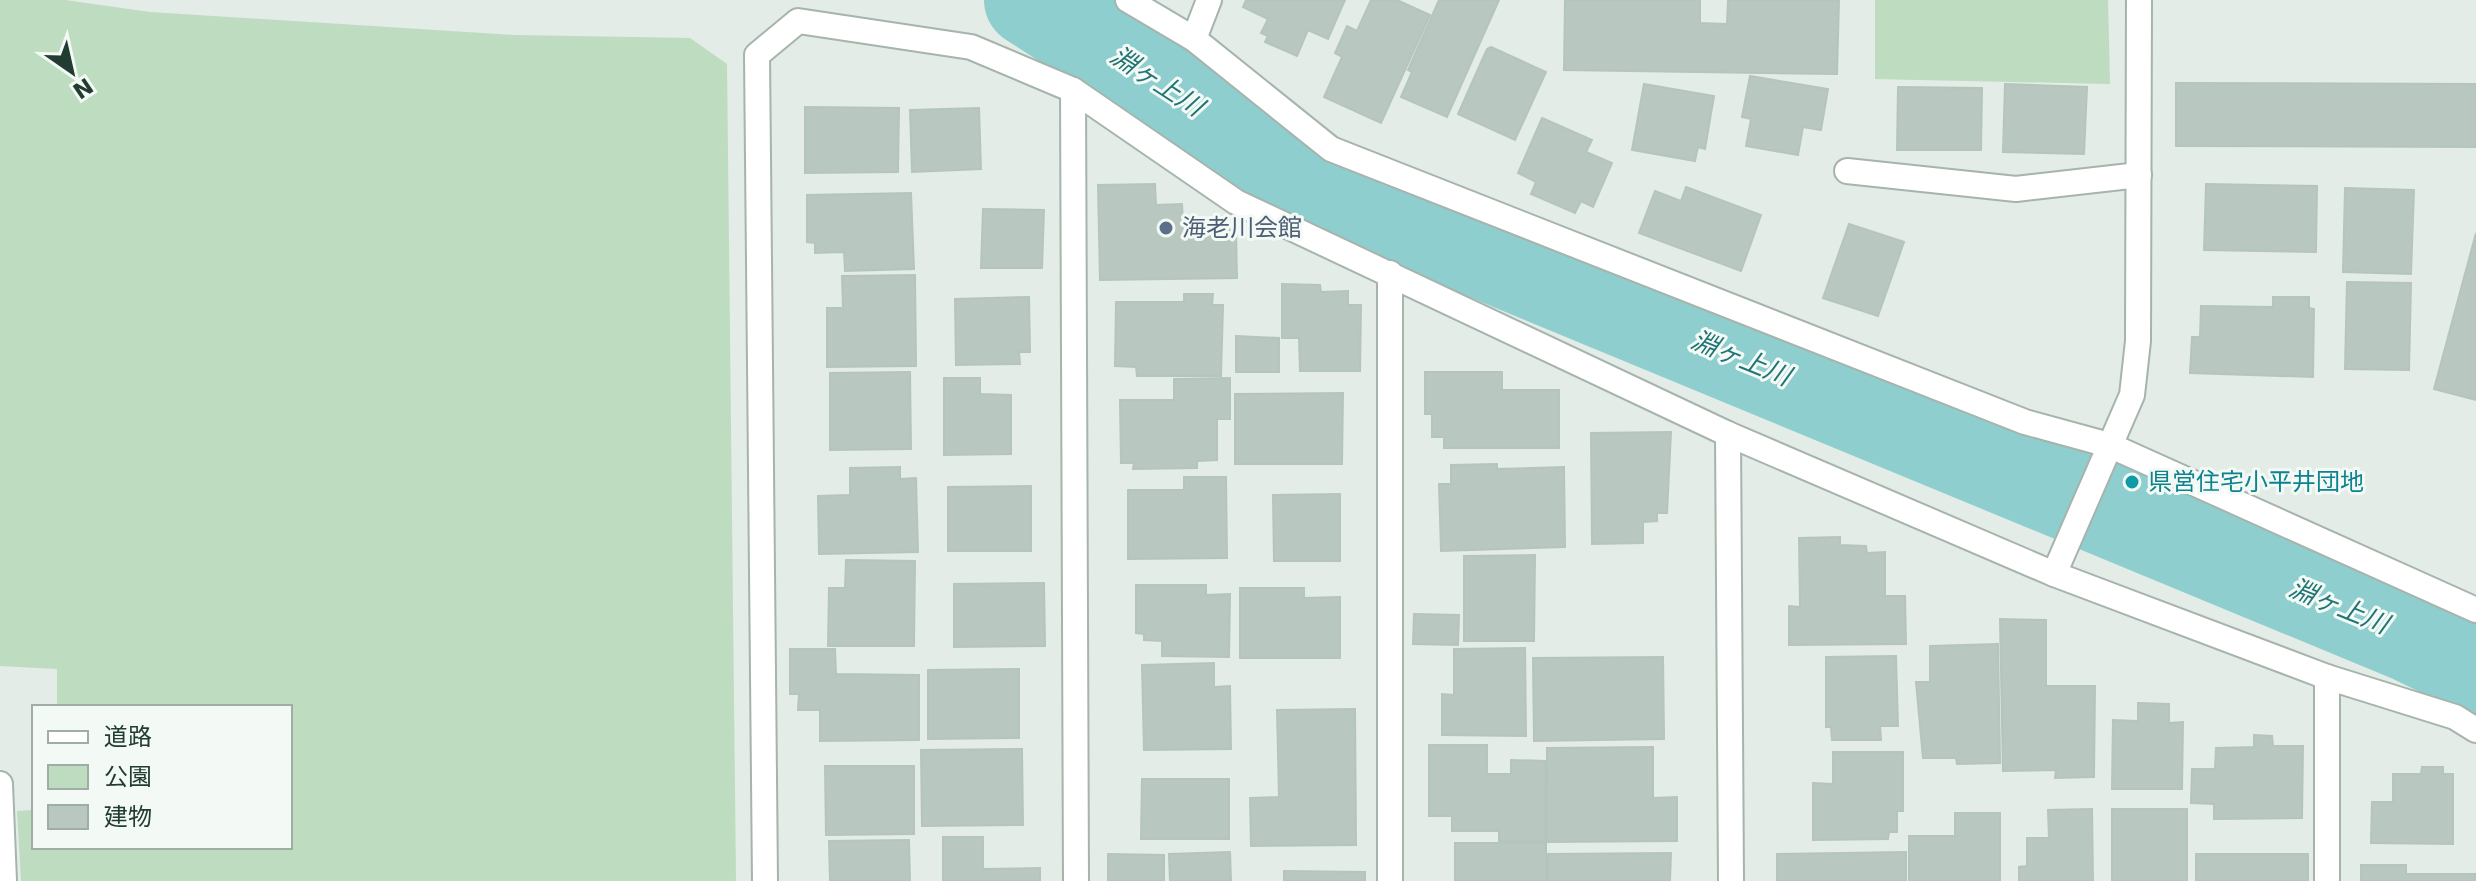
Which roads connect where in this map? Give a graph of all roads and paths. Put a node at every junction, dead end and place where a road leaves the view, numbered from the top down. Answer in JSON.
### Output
{"nodes":[{"id":1,"x":1128,"y":0,"type":"edge"},
{"id":2,"x":1209,"y":0,"type":"edge"},
{"id":3,"x":2139,"y":0,"type":"edge"},
{"id":4,"x":1194,"y":39,"type":"junction"},
{"id":5,"x":1073,"y":90,"type":"junction"},
{"id":6,"x":1847,"y":171,"type":"dead end"},
{"id":7,"x":2139,"y":175,"type":"junction"},
{"id":8,"x":1390,"y":273,"type":"junction"},
{"id":9,"x":1728,"y":434,"type":"junction"},
{"id":10,"x":2106,"y":452,"type":"junction"},
{"id":11,"x":2054,"y":574,"type":"junction"},
{"id":12,"x":2476,"y":610,"type":"edge"},
{"id":13,"x":2327,"y":677,"type":"junction"},
{"id":14,"x":2476,"y":730,"type":"edge"},
{"id":15,"x":0,"y":784,"type":"edge"},
{"id":16,"x":4,"y":881,"type":"edge"},
{"id":17,"x":765,"y":881,"type":"edge"},
{"id":18,"x":1076,"y":881,"type":"edge"},
{"id":19,"x":1390,"y":881,"type":"edge"},
{"id":20,"x":1731,"y":881,"type":"edge"},
{"id":21,"x":2327,"y":881,"type":"edge"}],
"edges":[{"from":1,"to":4,"type":"street"},
{"from":2,"to":4,"type":"street"},
{"from":3,"to":7,"type":"street"},
{"from":4,"to":10,"type":"street"},
{"from":5,"to":8,"type":"street"},
{"from":5,"to":17,"type":"street"},
{"from":5,"to":18,"type":"street"},
{"from":6,"to":7,"type":"street"},
{"from":7,"to":10,"type":"street"},
{"from":8,"to":9,"type":"street"},
{"from":8,"to":19,"type":"street"},
{"from":9,"to":11,"type":"street"},
{"from":9,"to":20,"type":"street"},
{"from":10,"to":11,"type":"street"},
{"from":10,"to":12,"type":"street"},
{"from":11,"to":13,"type":"street"},
{"from":13,"to":14,"type":"street"},
{"from":13,"to":21,"type":"street"},
{"from":15,"to":16,"type":"street"}]}
